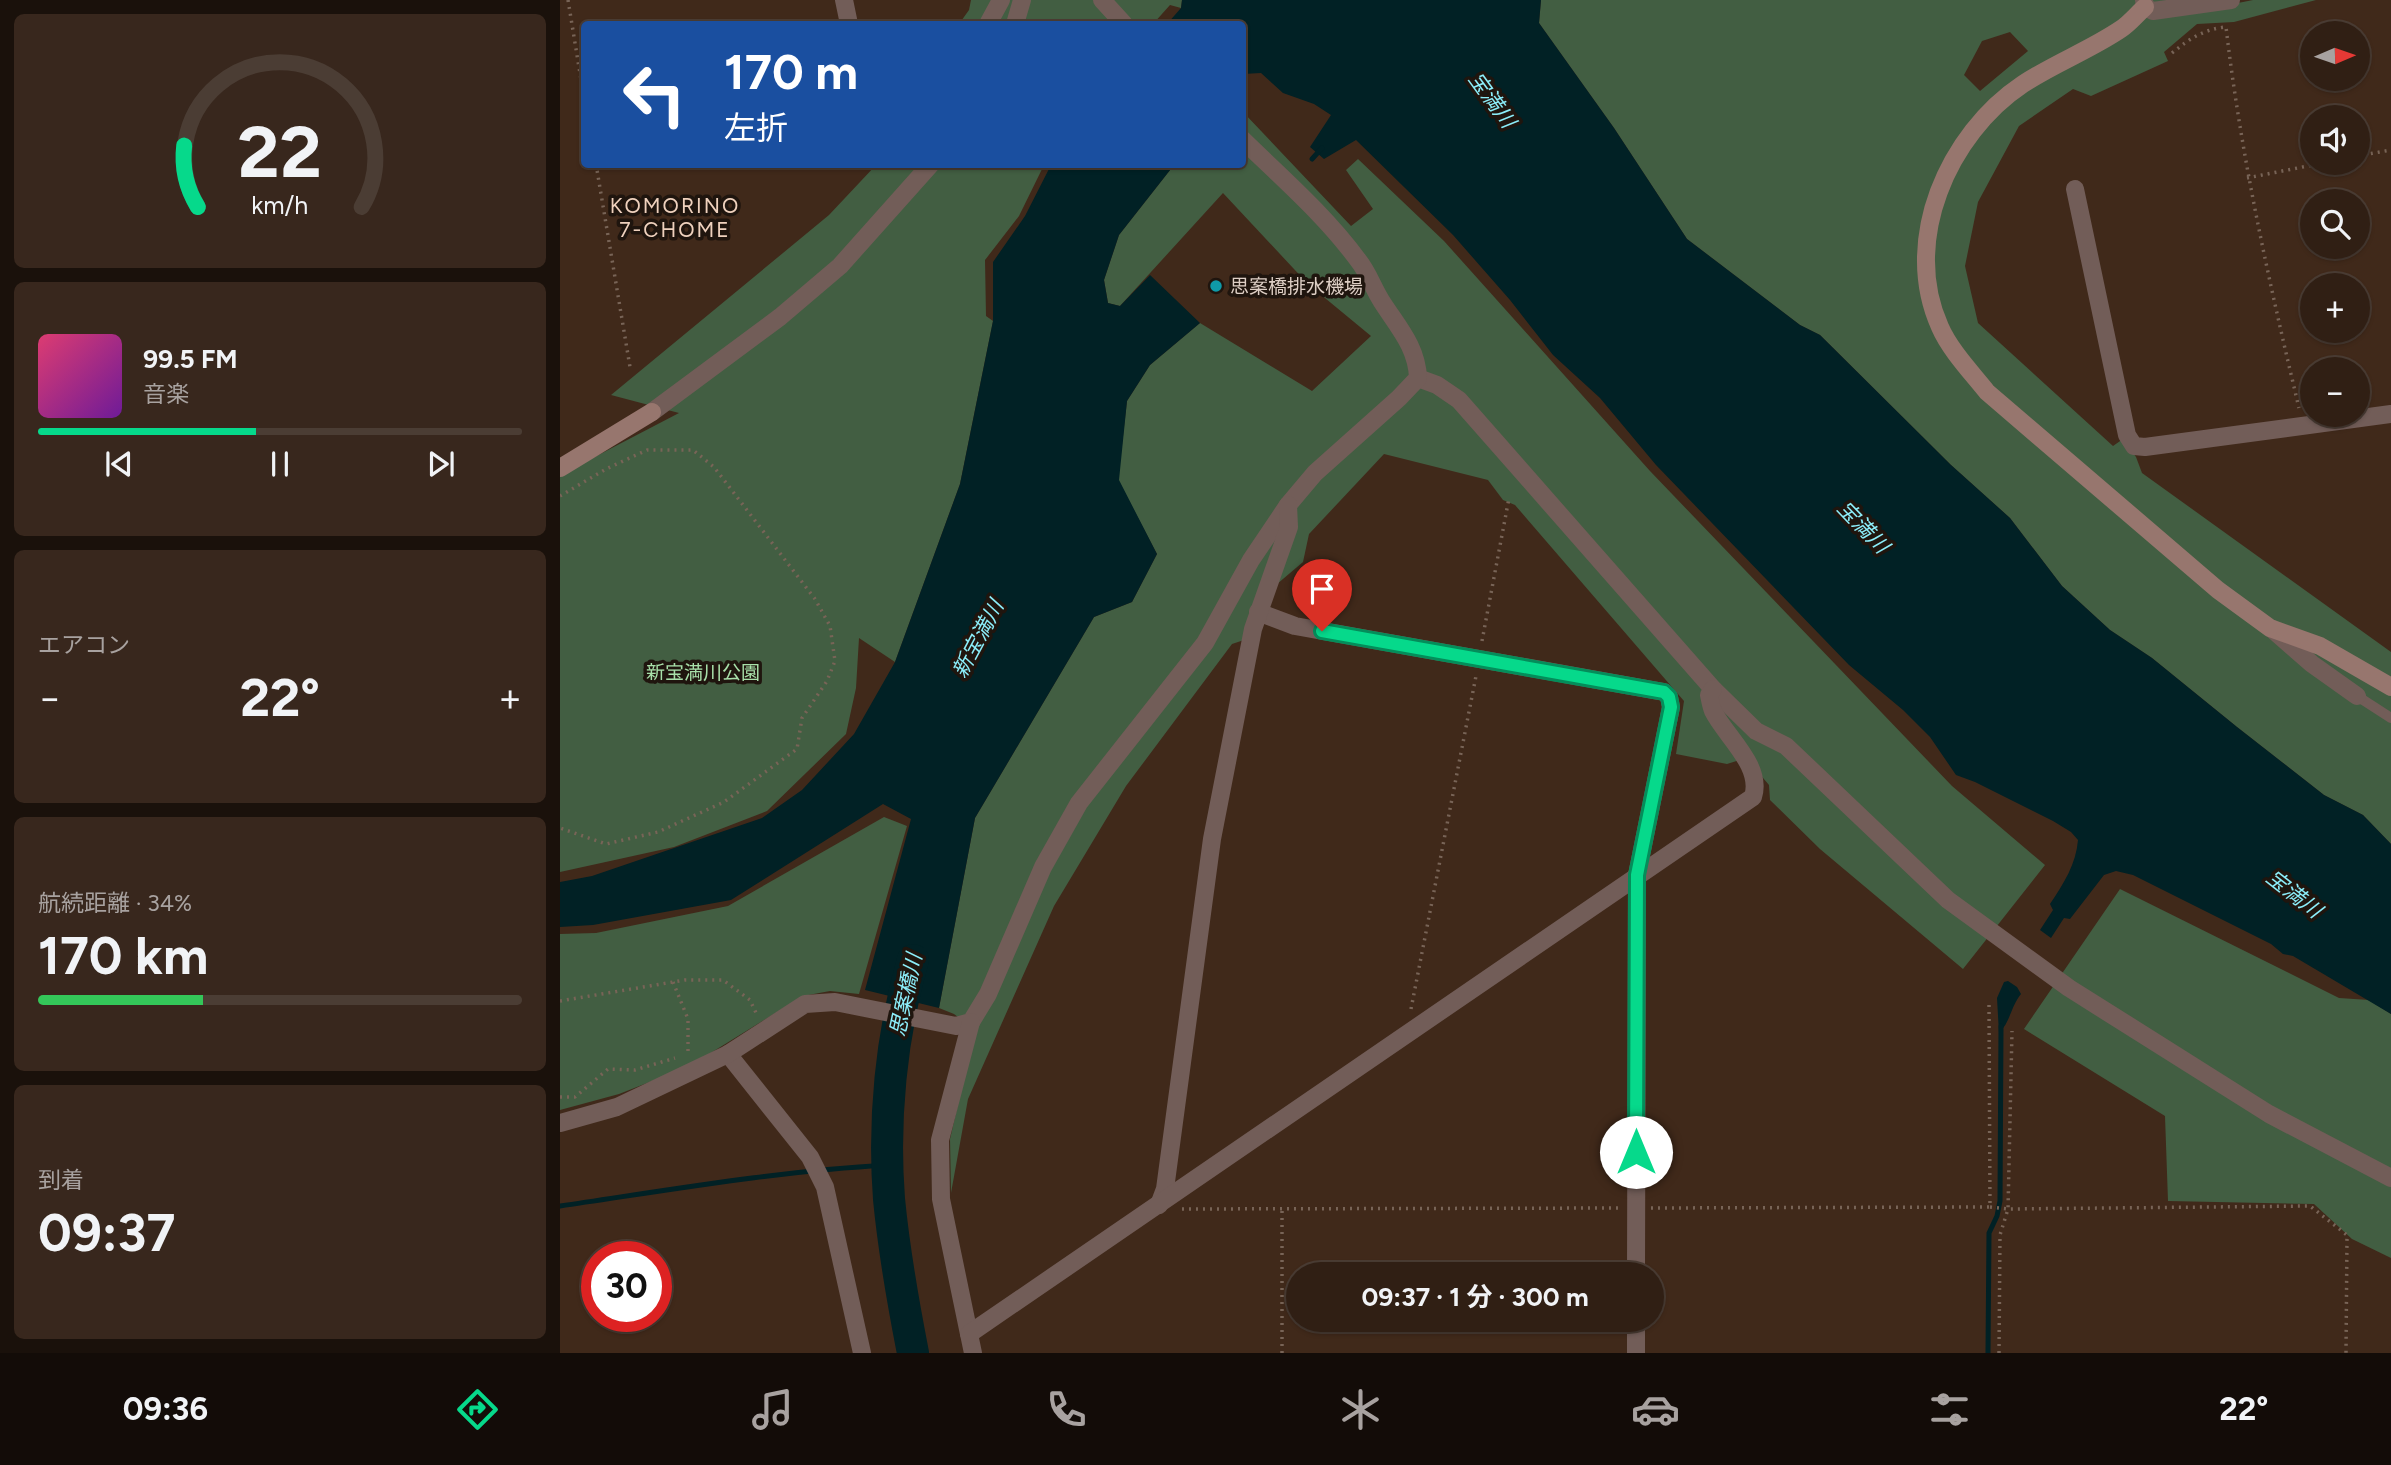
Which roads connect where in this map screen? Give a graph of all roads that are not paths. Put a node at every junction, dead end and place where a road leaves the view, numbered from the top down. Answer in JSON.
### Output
{"nodes":[{"id":1,"x":844,"y":0,"type":"edge"},
{"id":2,"x":1001,"y":0,"type":"edge"},
{"id":3,"x":1022,"y":0,"type":"edge"},
{"id":4,"x":1102,"y":0,"type":"edge"},
{"id":5,"x":2231,"y":0,"type":"edge"},
{"id":6,"x":2145,"y":4,"type":"edge"},
{"id":7,"x":848,"y":21,"type":"edge"},
{"id":8,"x":990,"y":21,"type":"edge"},
{"id":9,"x":1016,"y":21,"type":"edge"},
{"id":10,"x":1121,"y":21,"type":"edge"},
{"id":11,"x":1246,"y":143,"type":"edge"},
{"id":12,"x":927,"y":168,"type":"edge"},
{"id":13,"x":2075,"y":189,"type":"dead end"},
{"id":14,"x":1418,"y":378,"type":"junction"},
{"id":15,"x":2391,"y":414,"type":"edge"},
{"id":16,"x":560,"y":468,"type":"edge"},
{"id":17,"x":1288,"y":505,"type":"junction"},
{"id":18,"x":1258,"y":612,"type":"junction"},
{"id":19,"x":2270,"y":628,"type":"junction"},
{"id":20,"x":2391,"y":687,"type":"edge"},
{"id":21,"x":1713,"y":689,"type":"junction"},
{"id":22,"x":2357,"y":696,"type":"joint"},
{"id":23,"x":2391,"y":719,"type":"edge"},
{"id":24,"x":1637,"y":875,"type":"junction"},
{"id":25,"x":963,"y":1024,"type":"junction"},
{"id":26,"x":728,"y":1054,"type":"junction"},
{"id":27,"x":560,"y":1123,"type":"edge"},
{"id":28,"x":2391,"y":1178,"type":"edge"},
{"id":29,"x":1159,"y":1205,"type":"junction"},
{"id":30,"x":1636,"y":1262,"type":"edge"},
{"id":31,"x":1636,"y":1332,"type":"edge"},
{"id":32,"x":969,"y":1334,"type":"junction"},
{"id":33,"x":862,"y":1353,"type":"edge"},
{"id":34,"x":973,"y":1353,"type":"edge"},
{"id":35,"x":1636,"y":1353,"type":"edge"}],
"edges":[{"from":1,"to":7,"type":"street"},
{"from":2,"to":8,"type":"street"},
{"from":3,"to":9,"type":"street"},
{"from":4,"to":10,"type":"street"},
{"from":5,"to":6,"type":"street"},
{"from":6,"to":19,"type":"street"},
{"from":11,"to":14,"type":"street"},
{"from":12,"to":16,"type":"street"},
{"from":13,"to":15,"type":"street"},
{"from":14,"to":17,"type":"street"},
{"from":14,"to":21,"type":"street"},
{"from":17,"to":18,"type":"street"},
{"from":17,"to":25,"type":"street"},
{"from":18,"to":24,"type":"street"},
{"from":18,"to":29,"type":"street"},
{"from":19,"to":20,"type":"street"},
{"from":19,"to":22,"type":"street"},
{"from":21,"to":24,"type":"street"},
{"from":21,"to":28,"type":"street"},
{"from":22,"to":23,"type":"lane"},
{"from":24,"to":29,"type":"street"},
{"from":24,"to":30,"type":"street"},
{"from":25,"to":26,"type":"street"},
{"from":25,"to":32,"type":"street"},
{"from":26,"to":27,"type":"street"},
{"from":26,"to":33,"type":"street"},
{"from":29,"to":32,"type":"street"},
{"from":31,"to":35,"type":"street"},
{"from":32,"to":34,"type":"street"}]}
